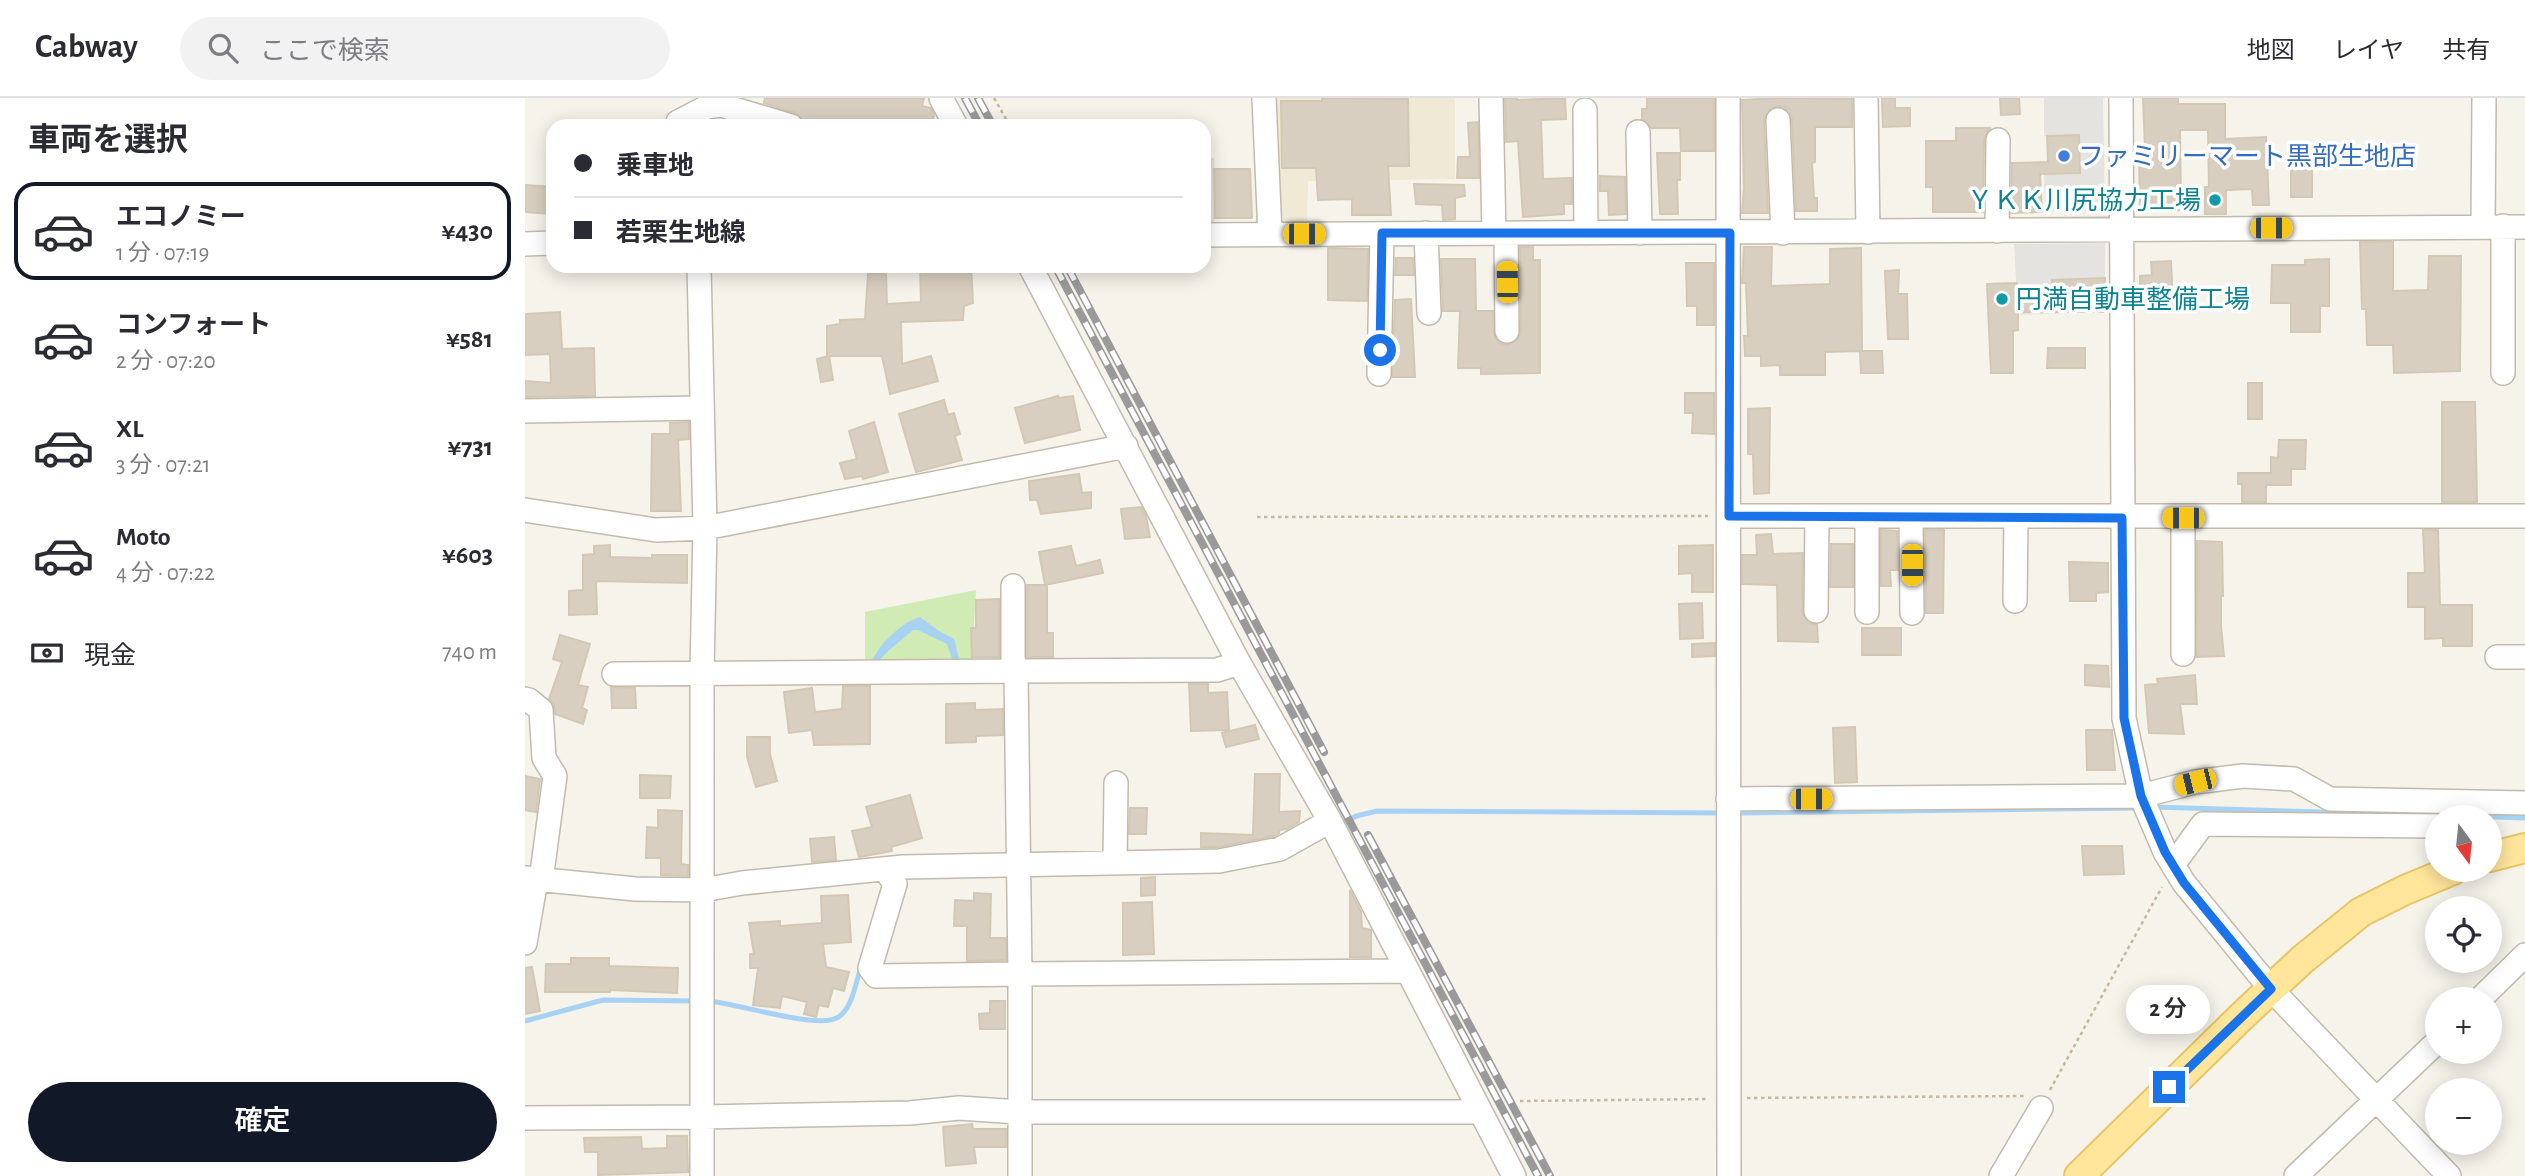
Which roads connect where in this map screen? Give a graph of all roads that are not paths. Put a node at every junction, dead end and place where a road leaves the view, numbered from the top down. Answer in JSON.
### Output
{"nodes":[{"id":1,"x":941,"y":98,"type":"edge"},
{"id":2,"x":1264,"y":98,"type":"edge"},
{"id":3,"x":1491,"y":98,"type":"edge"},
{"id":4,"x":1728,"y":98,"type":"edge"},
{"id":5,"x":1866,"y":98,"type":"edge"},
{"id":6,"x":2121,"y":98,"type":"edge"},
{"id":7,"x":2484,"y":98,"type":"edge"},
{"id":8,"x":722,"y":101,"type":"edge"},
{"id":9,"x":1585,"y":110,"type":"dead end"},
{"id":10,"x":684,"y":119,"type":"edge"},
{"id":11,"x":772,"y":119,"type":"edge"},
{"id":12,"x":952,"y":119,"type":"edge"},
{"id":13,"x":1778,"y":120,"type":"dead end"},
{"id":14,"x":1638,"y":132,"type":"dead end"},
{"id":15,"x":1999,"y":140,"type":"dead end"},
{"id":16,"x":2504,"y":226,"type":"edge"},
{"id":17,"x":2121,"y":230,"type":"junction"},
{"id":18,"x":1997,"y":231,"type":"junction"},
{"id":19,"x":1868,"y":232,"type":"junction"},
{"id":20,"x":1382,"y":233,"type":"junction"},
{"id":21,"x":1426,"y":233,"type":"junction"},
{"id":22,"x":1500,"y":233,"type":"junction"},
{"id":23,"x":1586,"y":233,"type":"junction"},
{"id":24,"x":1640,"y":233,"type":"junction"},
{"id":25,"x":1730,"y":233,"type":"junction"},
{"id":26,"x":1783,"y":233,"type":"junction"},
{"id":27,"x":1270,"y":234,"type":"junction"},
{"id":28,"x":1211,"y":235,"type":"edge"},
{"id":29,"x":546,"y":243,"type":"edge"},
{"id":30,"x":525,"y":244,"type":"edge"},
{"id":31,"x":699,"y":273,"type":"edge"},
{"id":32,"x":1034,"y":273,"type":"edge"},
{"id":33,"x":1429,"y":313,"type":"dead end"},
{"id":34,"x":1507,"y":331,"type":"dead end"},
{"id":35,"x":2503,"y":373,"type":"dead end"},
{"id":36,"x":1379,"y":374,"type":"dead end"},
{"id":37,"x":702,"y":408,"type":"junction"},
{"id":38,"x":525,"y":411,"type":"edge"},
{"id":39,"x":1126,"y":446,"type":"junction"},
{"id":40,"x":525,"y":510,"type":"edge"},
{"id":41,"x":1729,"y":516,"type":"junction"},
{"id":42,"x":2525,"y":516,"type":"edge"},
{"id":43,"x":1817,"y":517,"type":"junction"},
{"id":44,"x":1867,"y":517,"type":"junction"},
{"id":45,"x":1911,"y":517,"type":"junction"},
{"id":46,"x":2016,"y":517,"type":"junction"},
{"id":47,"x":2122,"y":518,"type":"junction"},
{"id":48,"x":2183,"y":518,"type":"junction"},
{"id":49,"x":705,"y":528,"type":"junction"},
{"id":50,"x":1013,"y":586,"type":"dead end"},
{"id":51,"x":2015,"y":601,"type":"dead end"},
{"id":52,"x":1817,"y":611,"type":"dead end"},
{"id":53,"x":1867,"y":612,"type":"dead end"},
{"id":54,"x":1912,"y":613,"type":"dead end"},
{"id":55,"x":2183,"y":654,"type":"dead end"},
{"id":56,"x":2497,"y":657,"type":"dead end"},
{"id":57,"x":2525,"y":657,"type":"edge"},
{"id":58,"x":1239,"y":663,"type":"junction"},
{"id":59,"x":1016,"y":671,"type":"junction"},
{"id":60,"x":702,"y":672,"type":"junction"},
{"id":61,"x":614,"y":674,"type":"dead end"},
{"id":62,"x":525,"y":699,"type":"edge"},
{"id":63,"x":1116,"y":783,"type":"dead end"},
{"id":64,"x":2141,"y":796,"type":"junction"},
{"id":65,"x":1728,"y":799,"type":"junction"},
{"id":66,"x":2525,"y":803,"type":"edge"},
{"id":67,"x":2503,"y":805,"type":"edge"},
{"id":68,"x":2425,"y":807,"type":"edge"},
{"id":69,"x":1330,"y":821,"type":"junction"},
{"id":70,"x":2425,"y":826,"type":"edge"},
{"id":71,"x":2525,"y":848,"type":"edge"},
{"id":72,"x":2503,"y":854,"type":"edge"},
{"id":73,"x":1115,"y":863,"type":"junction"},
{"id":74,"x":1017,"y":864,"type":"junction"},
{"id":75,"x":885,"y":869,"type":"junction"},
{"id":76,"x":2176,"y":869,"type":"junction"},
{"id":77,"x":534,"y":879,"type":"edge"},
{"id":78,"x":2425,"y":882,"type":"edge"},
{"id":79,"x":703,"y":890,"type":"junction"},
{"id":80,"x":525,"y":943,"type":"edge"},
{"id":81,"x":2525,"y":955,"type":"edge"},
{"id":82,"x":1407,"y":971,"type":"junction"},
{"id":83,"x":1020,"y":974,"type":"junction"},
{"id":84,"x":2492,"y":987,"type":"edge"},
{"id":85,"x":2271,"y":989,"type":"junction"},
{"id":86,"x":2425,"y":1054,"type":"edge"},
{"id":87,"x":2378,"y":1100,"type":"junction"},
{"id":88,"x":2041,"y":1108,"type":"road end"},
{"id":89,"x":1020,"y":1112,"type":"junction"},
{"id":90,"x":1479,"y":1112,"type":"junction"},
{"id":91,"x":703,"y":1117,"type":"junction"},
{"id":92,"x":525,"y":1118,"type":"edge"},
{"id":93,"x":702,"y":1176,"type":"edge"},
{"id":94,"x":1020,"y":1176,"type":"edge"},
{"id":95,"x":1514,"y":1176,"type":"edge"},
{"id":96,"x":1729,"y":1176,"type":"edge"},
{"id":97,"x":2001,"y":1176,"type":"edge"},
{"id":98,"x":2079,"y":1176,"type":"edge"},
{"id":99,"x":2296,"y":1176,"type":"edge"},
{"id":100,"x":2449,"y":1176,"type":"edge"}],
"edges":[{"from":1,"to":12,"type":"street"},
{"from":2,"to":27,"type":"street"},
{"from":3,"to":22,"type":"street"},
{"from":4,"to":25,"type":"street"},
{"from":5,"to":19,"type":"street"},
{"from":6,"to":17,"type":"street"},
{"from":7,"to":16,"type":"street"},
{"from":8,"to":10,"type":"street"},
{"from":8,"to":11,"type":"street"},
{"from":9,"to":23,"type":"street"},
{"from":13,"to":26,"type":"street"},
{"from":14,"to":24,"type":"street"},
{"from":15,"to":18,"type":"street"},
{"from":16,"to":17,"type":"street"},
{"from":16,"to":35,"type":"street"},
{"from":17,"to":18,"type":"street"},
{"from":17,"to":47,"type":"street"},
{"from":18,"to":19,"type":"street"},
{"from":19,"to":26,"type":"street"},
{"from":20,"to":21,"type":"street"},
{"from":20,"to":27,"type":"street"},
{"from":20,"to":36,"type":"street"},
{"from":21,"to":22,"type":"street"},
{"from":21,"to":33,"type":"street"},
{"from":22,"to":23,"type":"street"},
{"from":22,"to":34,"type":"street"},
{"from":23,"to":24,"type":"street"},
{"from":24,"to":25,"type":"street"},
{"from":25,"to":26,"type":"street"},
{"from":25,"to":41,"type":"street"},
{"from":27,"to":28,"type":"street"},
{"from":29,"to":30,"type":"street"},
{"from":31,"to":37,"type":"street"},
{"from":32,"to":39,"type":"street"},
{"from":37,"to":38,"type":"street"},
{"from":37,"to":49,"type":"street"},
{"from":39,"to":49,"type":"street"},
{"from":39,"to":58,"type":"street"},
{"from":40,"to":49,"type":"street"},
{"from":41,"to":43,"type":"street"},
{"from":41,"to":65,"type":"street"},
{"from":42,"to":48,"type":"street"},
{"from":43,"to":44,"type":"street"},
{"from":43,"to":52,"type":"street"},
{"from":44,"to":45,"type":"street"},
{"from":44,"to":53,"type":"street"},
{"from":45,"to":46,"type":"street"},
{"from":45,"to":54,"type":"street"},
{"from":46,"to":47,"type":"street"},
{"from":46,"to":51,"type":"street"},
{"from":47,"to":48,"type":"street"},
{"from":47,"to":64,"type":"street"},
{"from":48,"to":55,"type":"street"},
{"from":49,"to":60,"type":"street"},
{"from":50,"to":59,"type":"street"},
{"from":56,"to":57,"type":"street"},
{"from":58,"to":59,"type":"street"},
{"from":58,"to":69,"type":"street"},
{"from":59,"to":60,"type":"street"},
{"from":59,"to":74,"type":"street"},
{"from":60,"to":61,"type":"street"},
{"from":60,"to":79,"type":"street"},
{"from":62,"to":77,"type":"street"},
{"from":63,"to":73,"type":"street"},
{"from":64,"to":65,"type":"street"},
{"from":64,"to":68,"type":"street"},
{"from":64,"to":76,"type":"street"},
{"from":65,"to":96,"type":"street"},
{"from":66,"to":67,"type":"street"},
{"from":69,"to":73,"type":"street"},
{"from":69,"to":82,"type":"street"},
{"from":70,"to":76,"type":"street"},
{"from":71,"to":72,"type":"main road"},
{"from":73,"to":74,"type":"street"},
{"from":74,"to":75,"type":"street"},
{"from":74,"to":83,"type":"street"},
{"from":75,"to":79,"type":"street"},
{"from":75,"to":83,"type":"street"},
{"from":76,"to":85,"type":"street"},
{"from":77,"to":79,"type":"street"},
{"from":77,"to":80,"type":"street"},
{"from":78,"to":85,"type":"main road"},
{"from":79,"to":91,"type":"street"},
{"from":81,"to":84,"type":"street"},
{"from":82,"to":83,"type":"street"},
{"from":82,"to":90,"type":"street"},
{"from":83,"to":89,"type":"street"},
{"from":85,"to":87,"type":"street"},
{"from":85,"to":98,"type":"main road"},
{"from":86,"to":87,"type":"street"},
{"from":87,"to":99,"type":"street"},
{"from":87,"to":100,"type":"street"},
{"from":88,"to":97,"type":"street"},
{"from":89,"to":90,"type":"street"},
{"from":89,"to":91,"type":"street"},
{"from":89,"to":94,"type":"street"},
{"from":90,"to":95,"type":"street"},
{"from":91,"to":92,"type":"street"},
{"from":91,"to":93,"type":"street"}]}
